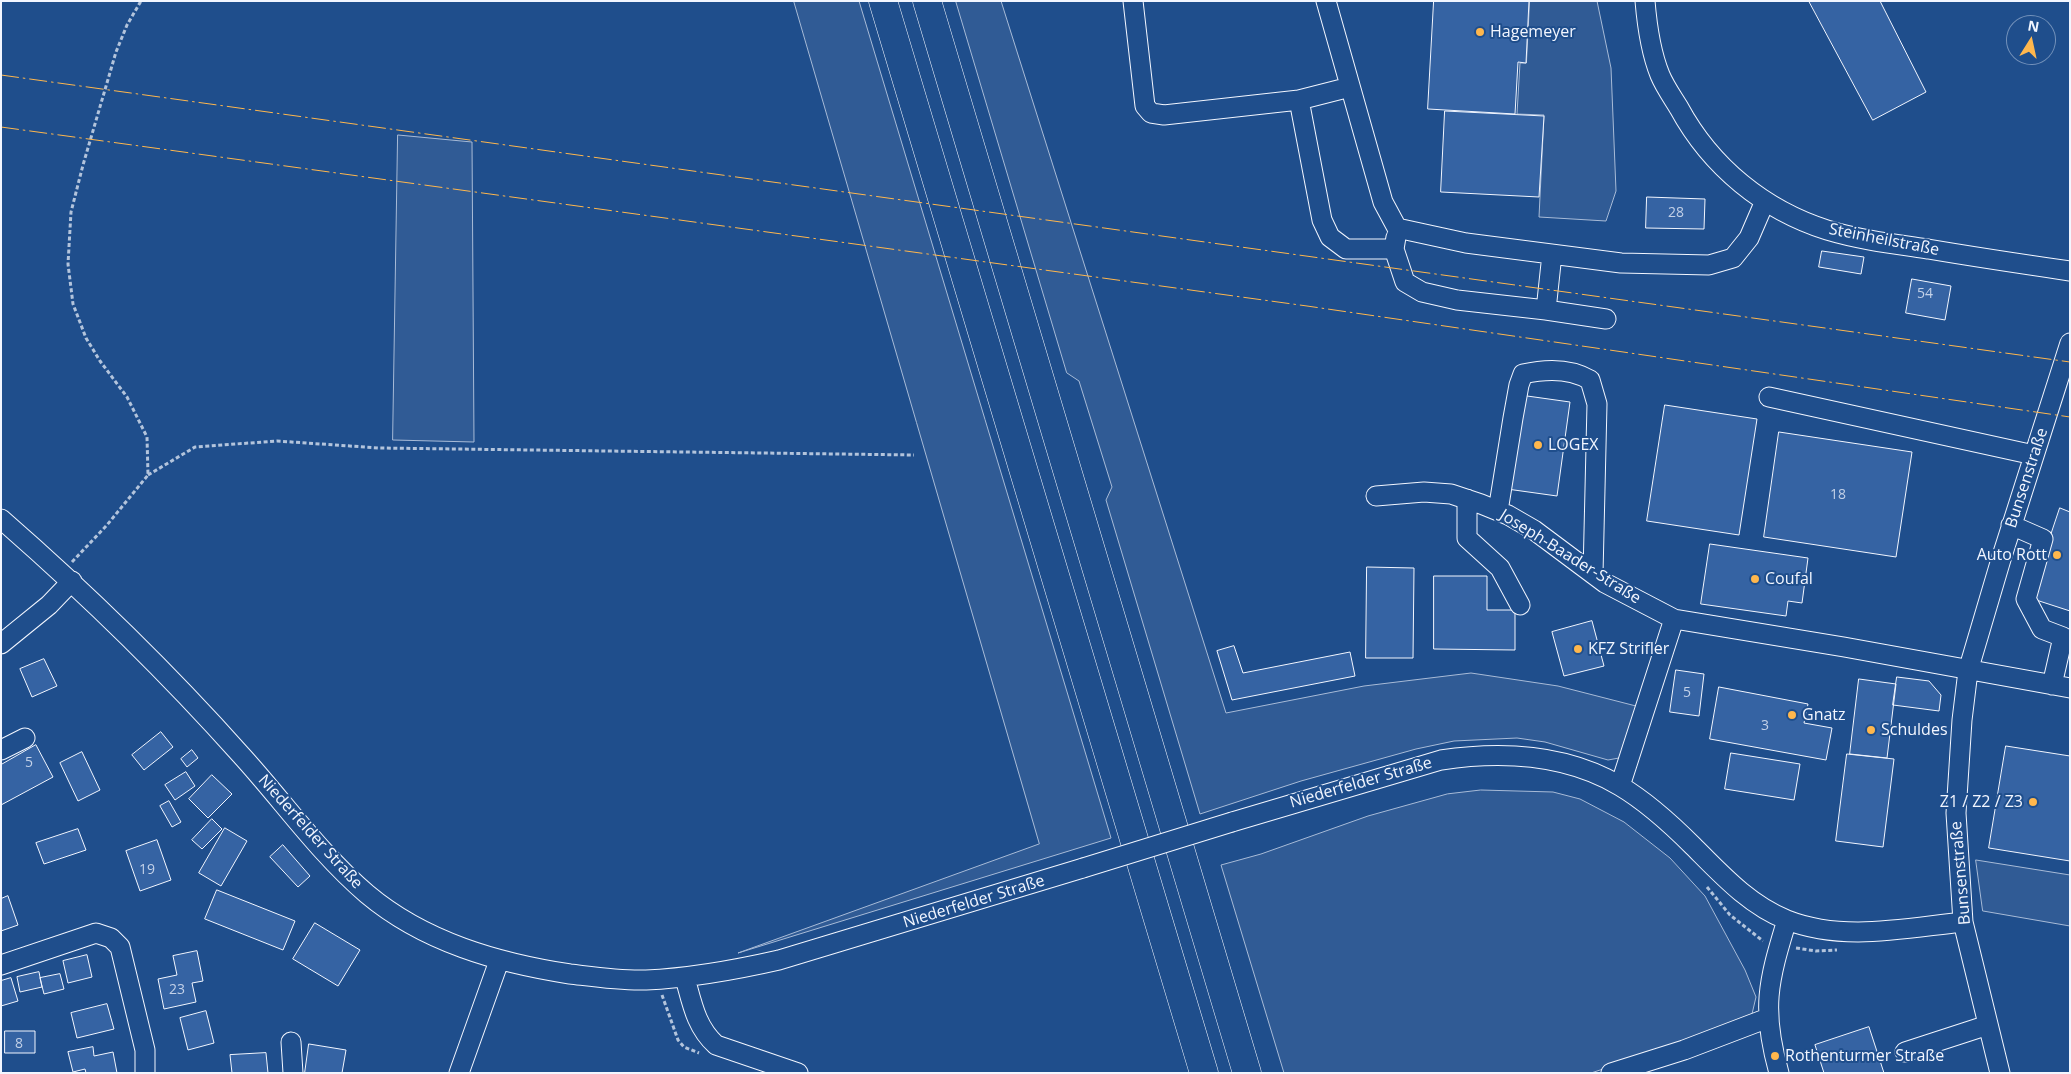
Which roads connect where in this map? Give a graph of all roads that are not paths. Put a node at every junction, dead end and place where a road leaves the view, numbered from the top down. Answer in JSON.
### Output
{"nodes":[{"id":1,"x":883,"y":1,"type":"edge"},
{"id":2,"x":927,"y":1,"type":"edge"},
{"id":3,"x":1133,"y":1,"type":"edge"},
{"id":4,"x":1326,"y":1,"type":"edge"},
{"id":5,"x":1645,"y":1,"type":"edge"},
{"id":6,"x":1350,"y":87,"type":"junction"},
{"id":7,"x":1299,"y":100,"type":"junction"},
{"id":8,"x":1765,"y":201,"type":"junction"},
{"id":9,"x":1397,"y":228,"type":"junction"},
{"id":10,"x":1394,"y":249,"type":"junction"},
{"id":11,"x":1552,"y":254,"type":"junction"},
{"id":12,"x":2070,"y":272,"type":"edge"},
{"id":13,"x":1546,"y":310,"type":"junction"},
{"id":14,"x":1606,"y":319,"type":"dead end"},
{"id":15,"x":2070,"y":344,"type":"edge"},
{"id":16,"x":1769,"y":397,"type":"dead end"},
{"id":17,"x":2034,"y":455,"type":"junction"},
{"id":18,"x":1376,"y":496,"type":"dead end"},
{"id":19,"x":1467,"y":499,"type":"junction"},
{"id":20,"x":1498,"y":511,"type":"junction"},
{"id":21,"x":1,"y":519,"type":"edge"},
{"id":22,"x":2011,"y":525,"type":"junction"},
{"id":23,"x":1593,"y":574,"type":"junction"},
{"id":24,"x":67,"y":576,"type":"junction"},
{"id":25,"x":1520,"y":605,"type":"dead end"},
{"id":26,"x":1674,"y":619,"type":"junction"},
{"id":27,"x":1,"y":644,"type":"edge"},
{"id":28,"x":1968,"y":670,"type":"junction"},
{"id":29,"x":2061,"y":687,"type":"edge"},
{"id":30,"x":25,"y":738,"type":"dead end"},
{"id":31,"x":1,"y":750,"type":"edge"},
{"id":32,"x":1620,"y":786,"type":"junction"},
{"id":33,"x":1787,"y":920,"type":"junction"},
{"id":34,"x":1963,"y":922,"type":"junction"},
{"id":35,"x":499,"y":961,"type":"junction"},
{"id":36,"x":1,"y":965,"type":"edge"},
{"id":37,"x":687,"y":985,"type":"junction"},
{"id":38,"x":1768,"y":1018,"type":"junction"},
{"id":39,"x":1988,"y":1025,"type":"junction"},
{"id":40,"x":291,"y":1042,"type":"dead end"},
{"id":41,"x":1905,"y":1052,"type":"dead end"},
{"id":42,"x":145,"y":1073,"type":"edge"},
{"id":43,"x":293,"y":1073,"type":"edge"},
{"id":44,"x":459,"y":1073,"type":"edge"},
{"id":45,"x":798,"y":1073,"type":"edge"},
{"id":46,"x":1204,"y":1073,"type":"edge"},
{"id":47,"x":1248,"y":1073,"type":"edge"},
{"id":48,"x":1611,"y":1073,"type":"edge"},
{"id":49,"x":1779,"y":1073,"type":"edge"},
{"id":50,"x":2000,"y":1073,"type":"edge"}],
"edges":[{"from":1,"to":46,"type":"highway"},
{"from":2,"to":47,"type":"highway"},
{"from":3,"to":7,"type":"street"},
{"from":4,"to":6,"type":"street"},
{"from":5,"to":8,"type":"street","name":"Steinheilstraße"},
{"from":6,"to":7,"type":"street"},
{"from":6,"to":9,"type":"street"},
{"from":7,"to":10,"type":"street"},
{"from":8,"to":11,"type":"street"},
{"from":8,"to":12,"type":"street","name":"Steinheilstraße"},
{"from":9,"to":10,"type":"street"},
{"from":9,"to":11,"type":"street"},
{"from":10,"to":13,"type":"street"},
{"from":11,"to":13,"type":"street"},
{"from":13,"to":14,"type":"street"},
{"from":15,"to":17,"type":"street","name":"Bunsenstraße"},
{"from":16,"to":17,"type":"street"},
{"from":17,"to":22,"type":"street","name":"Bunsenstraße"},
{"from":18,"to":19,"type":"street","name":"Joseph-Baader-Straße"},
{"from":19,"to":20,"type":"street","name":"Joseph-Baader-Straße"},
{"from":19,"to":25,"type":"street"},
{"from":20,"to":23,"type":"street","name":"Joseph-Baader-Straße"},
{"from":20,"to":23,"type":"street"},
{"from":21,"to":24,"type":"street","name":"Niederfelder Straße"},
{"from":22,"to":28,"type":"street","name":"Bunsenstraße"},
{"from":22,"to":29,"type":"street"},
{"from":23,"to":26,"type":"street","name":"Joseph-Baader-Straße"},
{"from":24,"to":27,"type":"street"},
{"from":24,"to":35,"type":"street","name":"Niederfelder Straße"},
{"from":26,"to":28,"type":"street","name":"Joseph-Baader-Straße"},
{"from":26,"to":32,"type":"street"},
{"from":28,"to":29,"type":"street"},
{"from":28,"to":34,"type":"street","name":"Bunsenstraße"},
{"from":30,"to":31,"type":"street"},
{"from":32,"to":33,"type":"street","name":"Niederfelder Straße"},
{"from":32,"to":37,"type":"street","name":"Niederfelder Straße","bridge":true},
{"from":33,"to":34,"type":"street","name":"Niederfelder Straße"},
{"from":33,"to":38,"type":"street"},
{"from":34,"to":39,"type":"street","name":"Bunsenstraße"},
{"from":35,"to":37,"type":"street","name":"Niederfelder Straße"},
{"from":35,"to":44,"type":"street"},
{"from":36,"to":42,"type":"street"},
{"from":37,"to":45,"type":"street"},
{"from":38,"to":48,"type":"street"},
{"from":38,"to":49,"type":"street"},
{"from":39,"to":41,"type":"street"},
{"from":39,"to":50,"type":"street","name":"Bunsenstraße"},
{"from":40,"to":43,"type":"street"}]}
